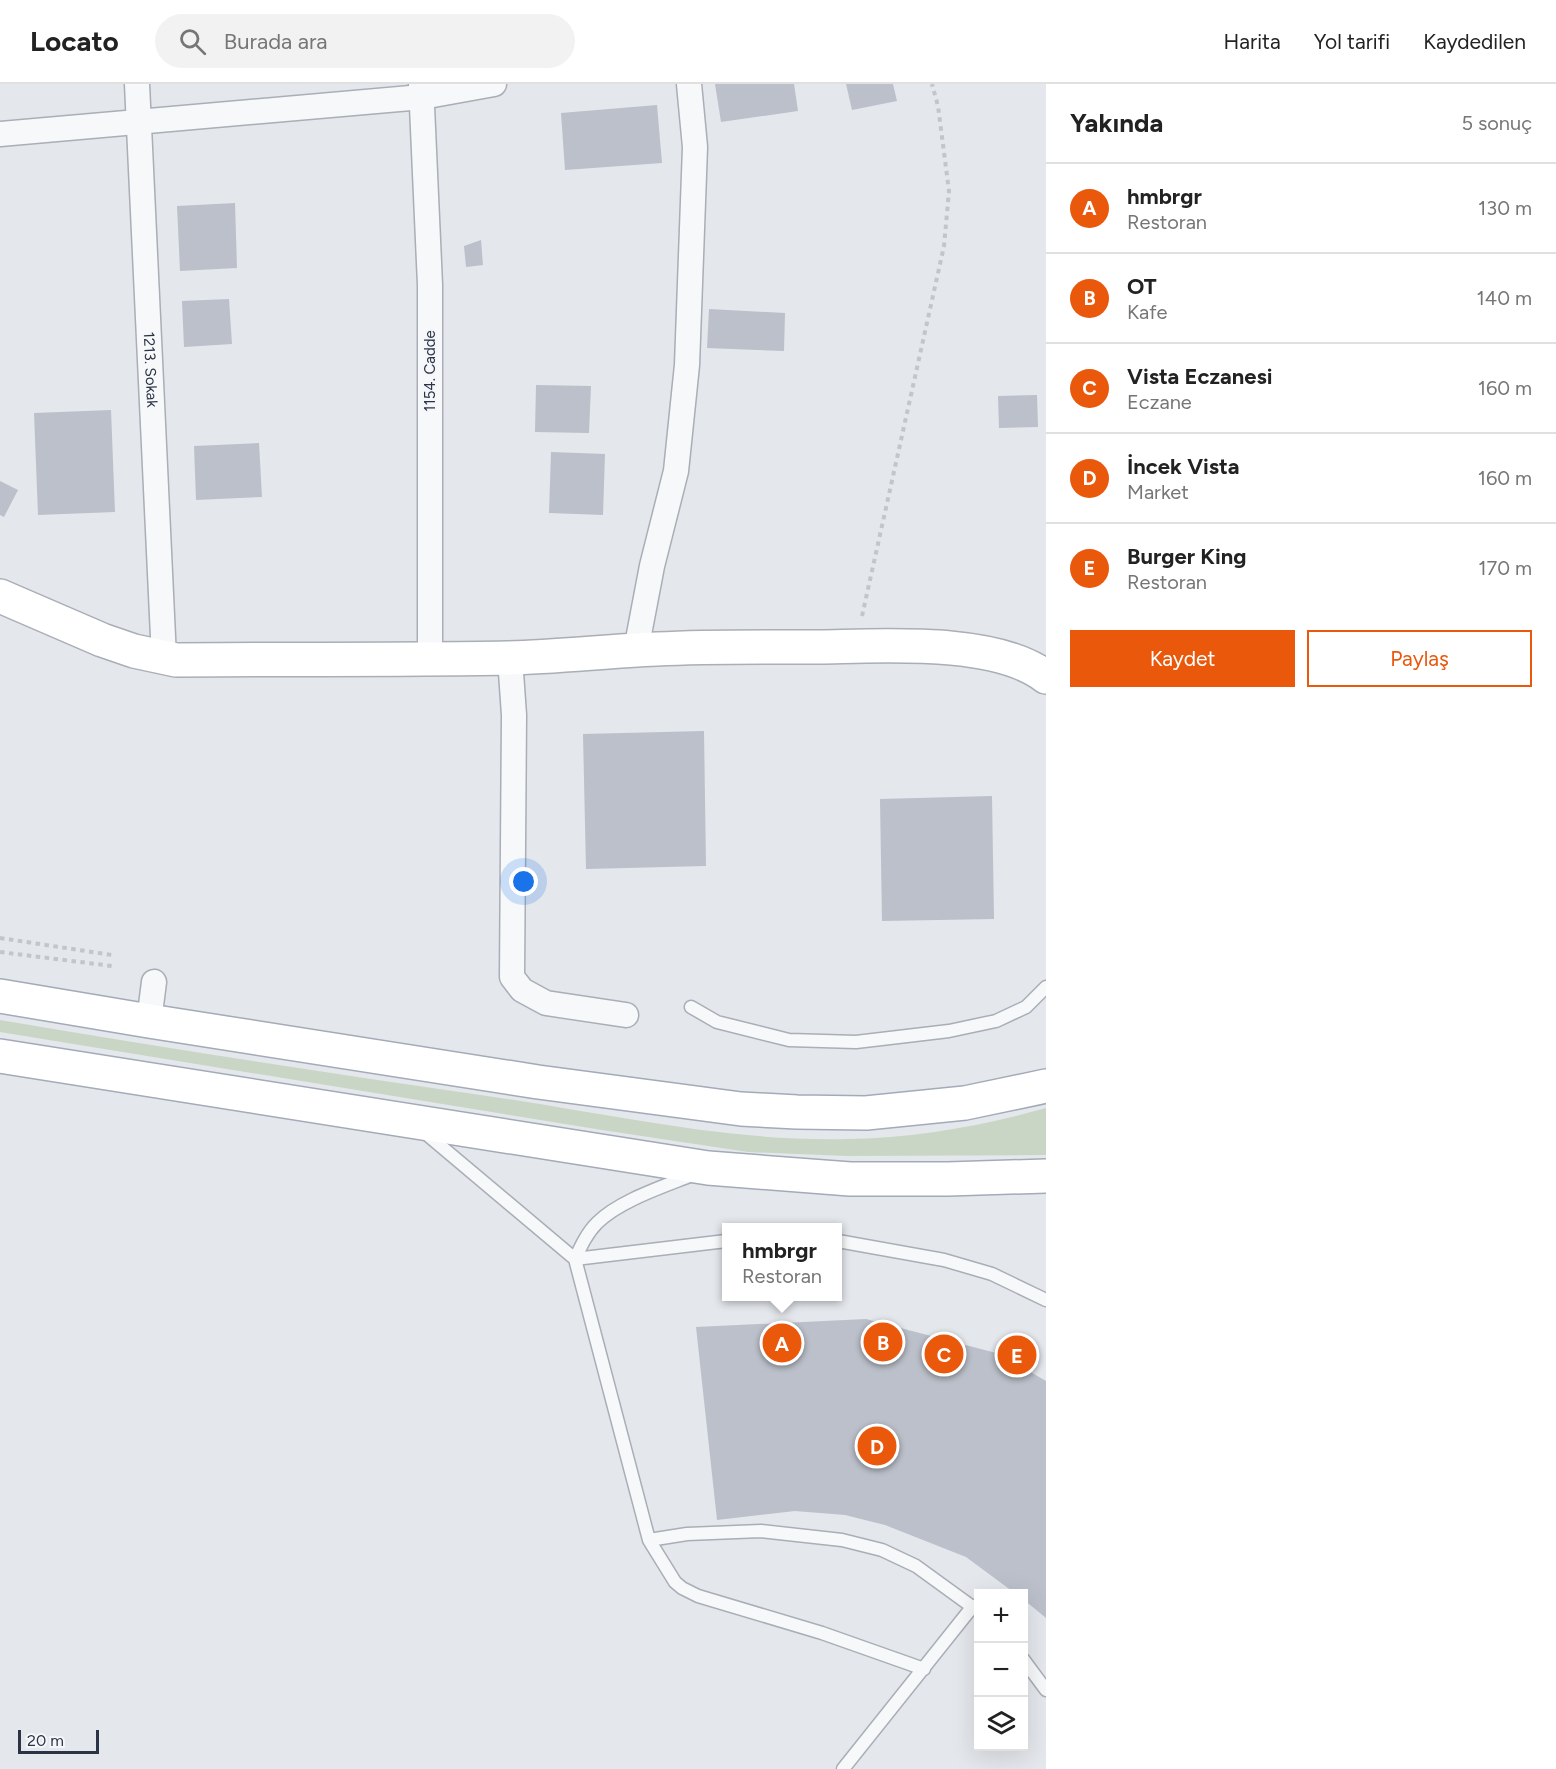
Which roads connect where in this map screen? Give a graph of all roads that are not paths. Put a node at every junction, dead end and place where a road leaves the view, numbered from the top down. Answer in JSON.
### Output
{"nodes":[{"id":1,"x":137,"y":84,"type":"edge"},
{"id":2,"x":494,"y":84,"type":"edge"},
{"id":3,"x":689,"y":84,"type":"edge"},
{"id":4,"x":421,"y":91,"type":"edge"},
{"id":5,"x":138,"y":121,"type":"junction"},
{"id":6,"x":0,"y":134,"type":"edge"},
{"id":7,"x":0,"y":596,"type":"edge"},
{"id":8,"x":636,"y":650,"type":"junction"},
{"id":9,"x":164,"y":658,"type":"junction"},
{"id":10,"x":430,"y":658,"type":"junction"},
{"id":11,"x":510,"y":658,"type":"junction"},
{"id":12,"x":1046,"y":677,"type":"edge"},
{"id":13,"x":154,"y":982,"type":"dead end"},
{"id":14,"x":1046,"y":987,"type":"edge"},
{"id":15,"x":0,"y":996,"type":"edge"},
{"id":16,"x":691,"y":1006,"type":"dead end"},
{"id":17,"x":626,"y":1015,"type":"dead end"},
{"id":18,"x":149,"y":1021,"type":"junction"},
{"id":19,"x":0,"y":1056,"type":"edge"},
{"id":20,"x":1046,"y":1086,"type":"edge"},
{"id":21,"x":412,"y":1123,"type":"junction"},
{"id":22,"x":708,"y":1168,"type":"junction"},
{"id":23,"x":1046,"y":1176,"type":"edge"},
{"id":24,"x":722,"y":1241,"type":"edge"},
{"id":25,"x":842,"y":1242,"type":"edge"},
{"id":26,"x":575,"y":1259,"type":"junction"},
{"id":27,"x":1046,"y":1300,"type":"edge"},
{"id":28,"x":649,"y":1540,"type":"junction"},
{"id":29,"x":974,"y":1608,"type":"edge"},
{"id":30,"x":974,"y":1611,"type":"edge"},
{"id":31,"x":1028,"y":1666,"type":"edge"},
{"id":32,"x":924,"y":1669,"type":"junction"},
{"id":33,"x":1046,"y":1690,"type":"edge"},
{"id":34,"x":843,"y":1769,"type":"edge"}],
"edges":[{"from":1,"to":5,"type":"street","name":"1213. Sokak"},
{"from":2,"to":4,"type":"street"},
{"from":3,"to":8,"type":"street"},
{"from":4,"to":5,"type":"street"},
{"from":4,"to":10,"type":"street","name":"1154. Cadde"},
{"from":5,"to":6,"type":"street"},
{"from":5,"to":9,"type":"street","name":"1213. Sokak"},
{"from":7,"to":9,"type":"main road"},
{"from":8,"to":11,"type":"main road"},
{"from":8,"to":12,"type":"main road"},
{"from":9,"to":10,"type":"main road"},
{"from":10,"to":11,"type":"main road"},
{"from":11,"to":17,"type":"street"},
{"from":13,"to":18,"type":"street"},
{"from":14,"to":16,"type":"lane"},
{"from":15,"to":18,"type":"main road"},
{"from":18,"to":20,"type":"main road"},
{"from":19,"to":21,"type":"main road"},
{"from":21,"to":22,"type":"main road"},
{"from":21,"to":26,"type":"lane"},
{"from":22,"to":23,"type":"main road"},
{"from":22,"to":26,"type":"lane"},
{"from":24,"to":26,"type":"lane"},
{"from":25,"to":27,"type":"lane"},
{"from":26,"to":28,"type":"lane"},
{"from":28,"to":29,"type":"lane"},
{"from":28,"to":32,"type":"lane"},
{"from":30,"to":32,"type":"lane"},
{"from":31,"to":33,"type":"lane"},
{"from":32,"to":34,"type":"lane"}]}
